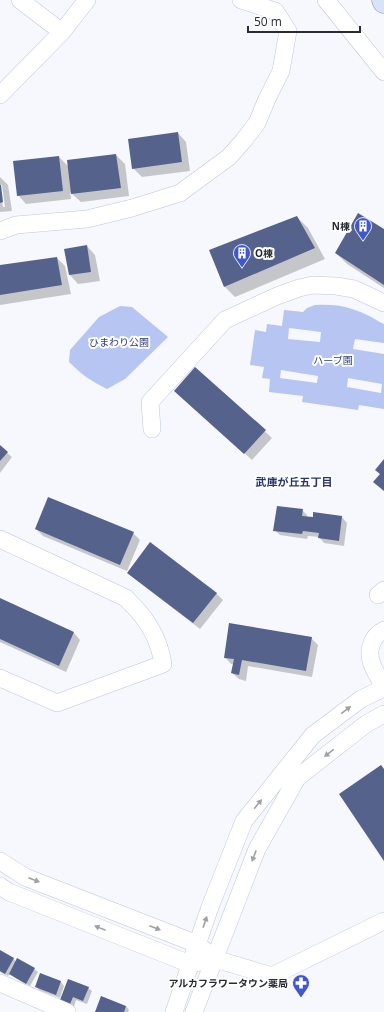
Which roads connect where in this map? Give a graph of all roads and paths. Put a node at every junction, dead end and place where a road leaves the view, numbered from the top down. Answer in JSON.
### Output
{"nodes":[{"id":1,"x":20,"y":0,"type":"edge"},
{"id":2,"x":87,"y":0,"type":"edge"},
{"id":3,"x":241,"y":0,"type":"edge"},
{"id":4,"x":326,"y":0,"type":"edge"},
{"id":5,"x":62,"y":32,"type":"junction"},
{"id":6,"x":384,"y":72,"type":"edge"},
{"id":7,"x":0,"y":95,"type":"edge"},
{"id":8,"x":0,"y":231,"type":"edge"},
{"id":9,"x":384,"y":303,"type":"edge"},
{"id":10,"x":152,"y":429,"type":"dead end"},
{"id":11,"x":0,"y":539,"type":"edge"},
{"id":12,"x":384,"y":630,"type":"edge"},
{"id":13,"x":0,"y":678,"type":"edge"},
{"id":14,"x":384,"y":687,"type":"edge"},
{"id":15,"x":384,"y":714,"type":"edge"},
{"id":16,"x":0,"y":861,"type":"edge"},
{"id":17,"x":0,"y":886,"type":"edge"},
{"id":18,"x":384,"y":921,"type":"edge"},
{"id":19,"x":197,"y":944,"type":"junction"},
{"id":20,"x":215,"y":959,"type":"junction"},
{"id":21,"x":190,"y":964,"type":"junction"},
{"id":22,"x":1,"y":987,"type":"edge"},
{"id":23,"x":67,"y":1012,"type":"edge"},
{"id":24,"x":174,"y":1012,"type":"edge"},
{"id":25,"x":194,"y":1012,"type":"edge"}],
"edges":[{"from":1,"to":5,"type":"street"},
{"from":2,"to":5,"type":"street"},
{"from":3,"to":8,"type":"street"},
{"from":4,"to":6,"type":"street"},
{"from":5,"to":7,"type":"street"},
{"from":9,"to":10,"type":"street"},
{"from":11,"to":13,"type":"street"},
{"from":12,"to":14,"type":"street"},
{"from":19,"to":14,"type":"street","one_way":true},
{"from":15,"to":20,"type":"street","one_way":true},
{"from":16,"to":19,"type":"street","one_way":true},
{"from":21,"to":17,"type":"street","one_way":true},
{"from":18,"to":20,"type":"street"},
{"from":19,"to":20,"type":"street"},
{"from":19,"to":21,"type":"street"},
{"from":20,"to":21,"type":"street"},
{"from":20,"to":25,"type":"street"},
{"from":21,"to":24,"type":"street"},
{"from":22,"to":23,"type":"street"}]}
